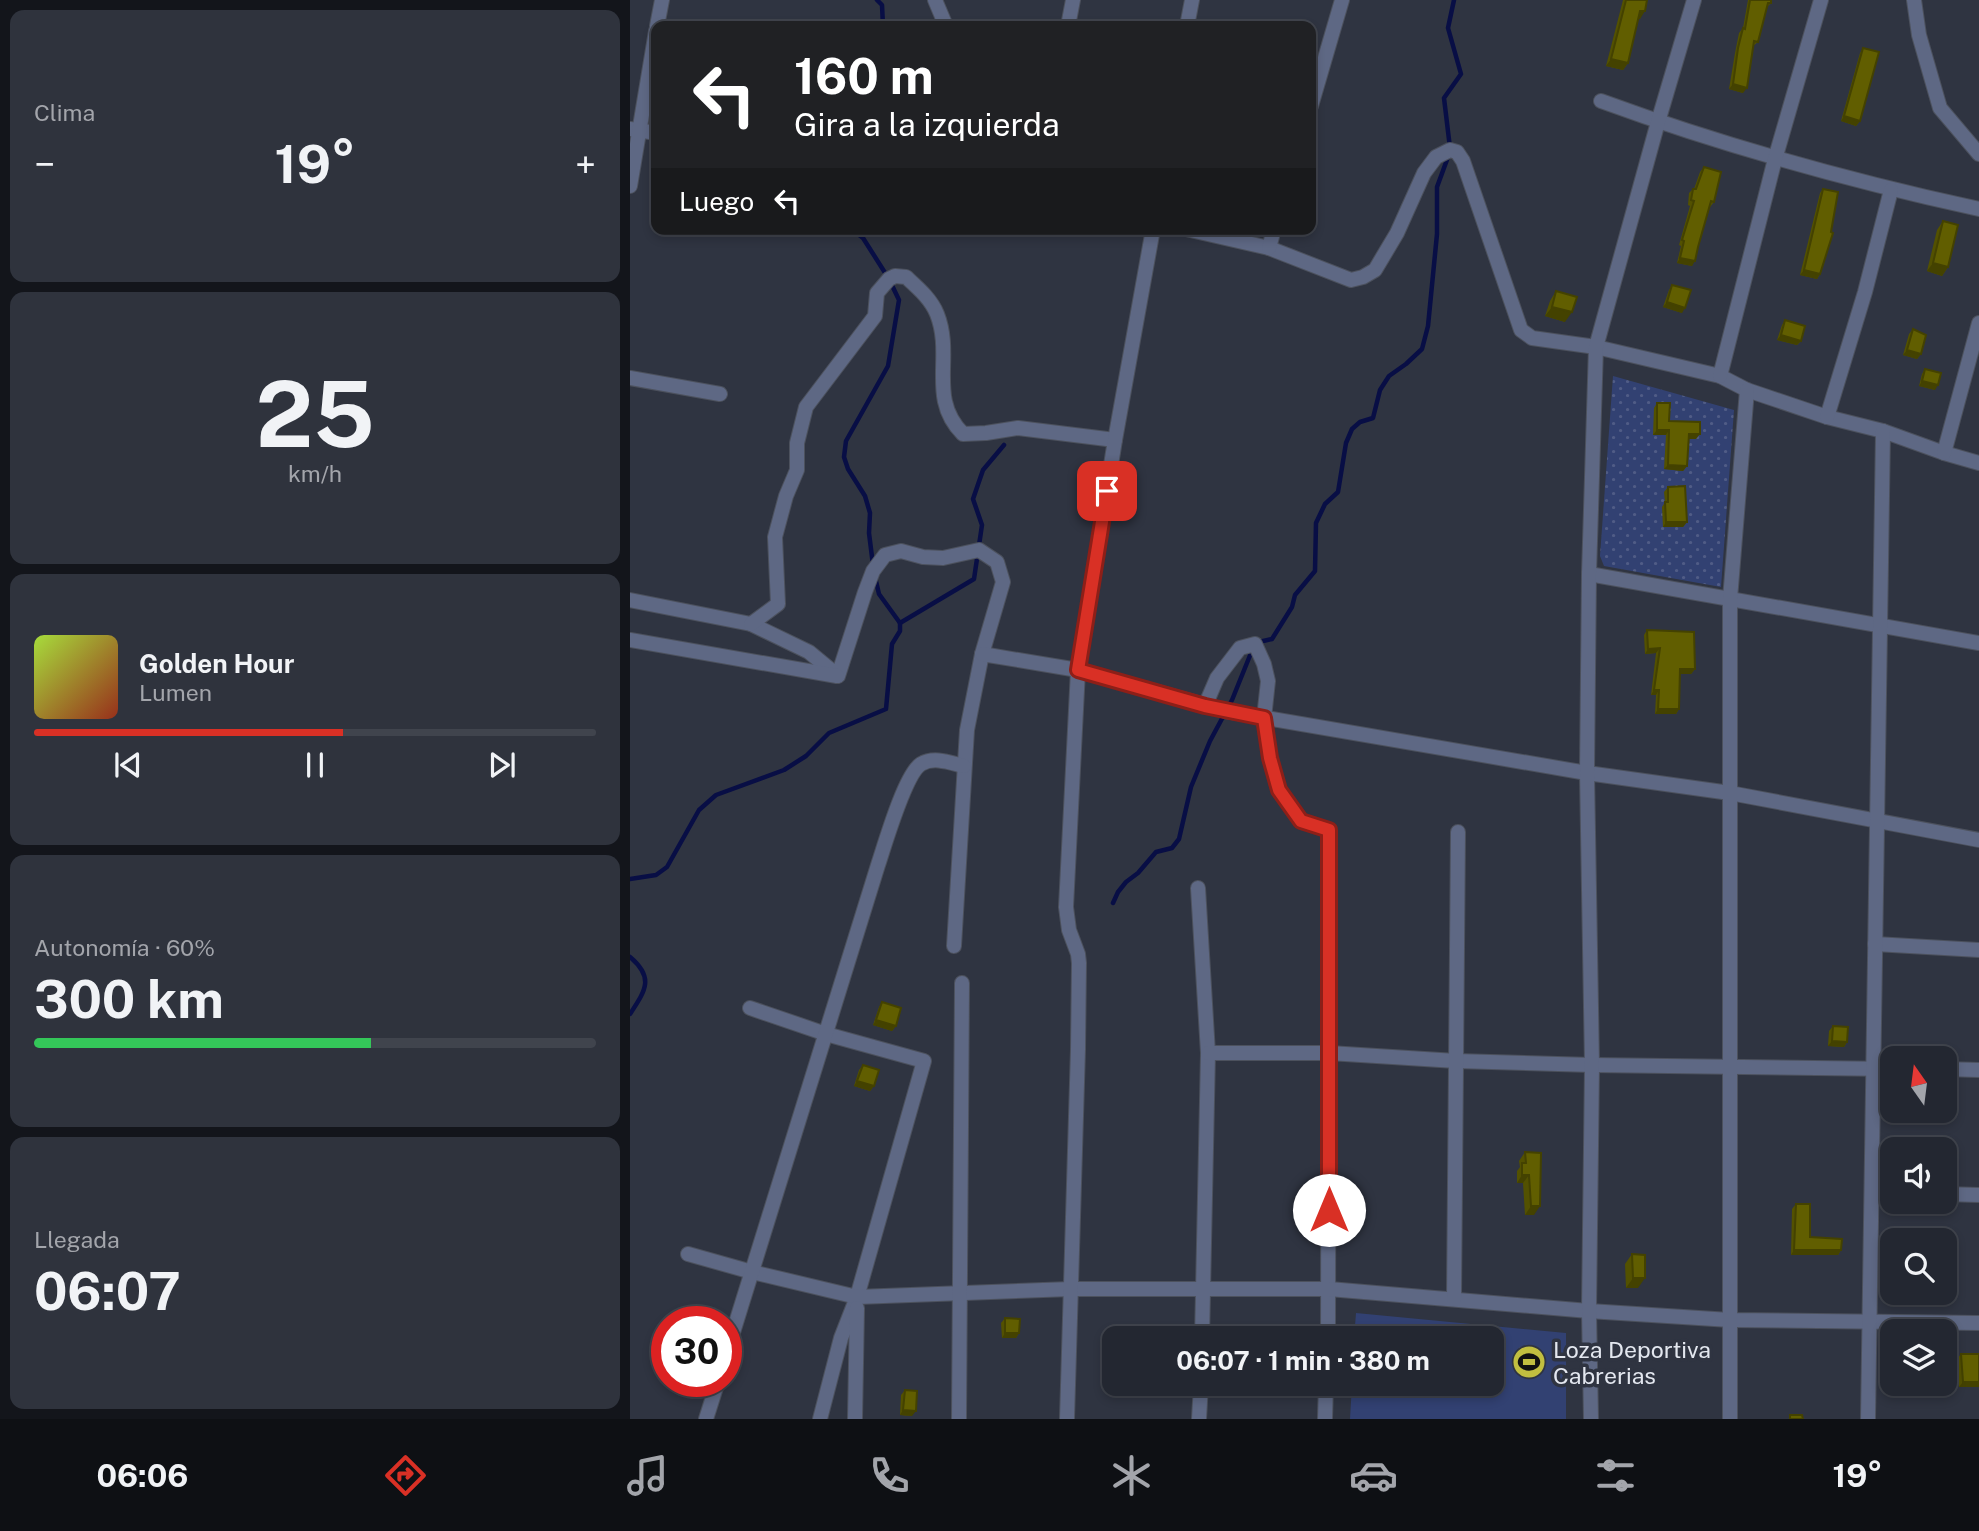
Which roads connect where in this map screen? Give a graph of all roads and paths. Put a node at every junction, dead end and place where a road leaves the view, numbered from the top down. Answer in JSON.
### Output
{"nodes":[{"id":1,"x":662,"y":0,"type":"edge"},
{"id":2,"x":935,"y":0,"type":"edge"},
{"id":3,"x":1073,"y":0,"type":"edge"},
{"id":4,"x":1192,"y":0,"type":"edge"},
{"id":5,"x":1342,"y":0,"type":"edge"},
{"id":6,"x":1694,"y":0,"type":"edge"},
{"id":7,"x":1821,"y":0,"type":"edge"},
{"id":8,"x":1914,"y":0,"type":"edge"},
{"id":9,"x":658,"y":21,"type":"edge"},
{"id":10,"x":945,"y":21,"type":"edge"},
{"id":11,"x":1069,"y":21,"type":"edge"},
{"id":12,"x":1188,"y":21,"type":"edge"},
{"id":13,"x":651,"y":57,"type":"edge"},
{"id":14,"x":1316,"y":89,"type":"edge"},
{"id":15,"x":1601,"y":101,"type":"dead end"},
{"id":16,"x":1658,"y":122,"type":"junction"},
{"id":17,"x":635,"y":130,"type":"edge"},
{"id":18,"x":1979,"y":154,"type":"edge"},
{"id":19,"x":1775,"y":159,"type":"junction"},
{"id":20,"x":630,"y":186,"type":"edge"},
{"id":21,"x":1891,"y":190,"type":"junction"},
{"id":22,"x":1979,"y":209,"type":"edge"},
{"id":23,"x":1152,"y":235,"type":"edge"},
{"id":24,"x":1212,"y":235,"type":"edge"},
{"id":25,"x":1272,"y":235,"type":"edge"},
{"id":26,"x":1269,"y":248,"type":"junction"},
{"id":27,"x":1979,"y":323,"type":"edge"},
{"id":28,"x":1596,"y":347,"type":"junction"},
{"id":29,"x":1720,"y":376,"type":"junction"},
{"id":30,"x":630,"y":378,"type":"edge"},
{"id":31,"x":1747,"y":390,"type":"junction"},
{"id":32,"x":720,"y":394,"type":"dead end"},
{"id":33,"x":1827,"y":417,"type":"junction"},
{"id":34,"x":1883,"y":431,"type":"junction"},
{"id":35,"x":1115,"y":440,"type":"junction"},
{"id":36,"x":1944,"y":453,"type":"junction"},
{"id":37,"x":1979,"y":463,"type":"edge"},
{"id":38,"x":1589,"y":574,"type":"junction"},
{"id":39,"x":1730,"y":599,"type":"junction"},
{"id":40,"x":630,"y":600,"type":"edge"},
{"id":41,"x":751,"y":624,"type":"junction"},
{"id":42,"x":1880,"y":625,"type":"junction"},
{"id":43,"x":630,"y":640,"type":"edge"},
{"id":44,"x":1979,"y":643,"type":"edge"},
{"id":45,"x":982,"y":654,"type":"junction"},
{"id":46,"x":1078,"y":670,"type":"junction"},
{"id":47,"x":838,"y":676,"type":"junction"},
{"id":48,"x":1205,"y":706,"type":"junction"},
{"id":49,"x":1264,"y":718,"type":"junction"},
{"id":50,"x":964,"y":766,"type":"junction"},
{"id":51,"x":1587,"y":774,"type":"junction"},
{"id":52,"x":1730,"y":793,"type":"junction"},
{"id":53,"x":1877,"y":821,"type":"junction"},
{"id":54,"x":1458,"y":832,"type":"dead end"},
{"id":55,"x":1979,"y":840,"type":"edge"},
{"id":56,"x":1198,"y":888,"type":"dead end"},
{"id":57,"x":1875,"y":944,"type":"junction"},
{"id":58,"x":954,"y":946,"type":"dead end"},
{"id":59,"x":1979,"y":950,"type":"edge"},
{"id":60,"x":962,"y":983,"type":"dead end"},
{"id":61,"x":750,"y":1008,"type":"dead end"},
{"id":62,"x":826,"y":1034,"type":"junction"},
{"id":63,"x":1208,"y":1053,"type":"junction"},
{"id":64,"x":1329,"y":1053,"type":"junction"},
{"id":65,"x":1456,"y":1061,"type":"junction"},
{"id":66,"x":1592,"y":1065,"type":"junction"},
{"id":67,"x":1731,"y":1066,"type":"junction"},
{"id":68,"x":1874,"y":1068,"type":"junction"},
{"id":69,"x":1880,"y":1068,"type":"edge"},
{"id":70,"x":1957,"y":1069,"type":"edge"},
{"id":71,"x":1979,"y":1070,"type":"edge"},
{"id":72,"x":1872,"y":1192,"type":"junction"},
{"id":73,"x":1880,"y":1192,"type":"edge"},
{"id":74,"x":1957,"y":1194,"type":"edge"},
{"id":75,"x":1979,"y":1195,"type":"edge"},
{"id":76,"x":688,"y":1254,"type":"dead end"},
{"id":77,"x":752,"y":1272,"type":"junction"},
{"id":78,"x":1071,"y":1289,"type":"junction"},
{"id":79,"x":1203,"y":1289,"type":"junction"},
{"id":80,"x":1329,"y":1289,"type":"junction"},
{"id":81,"x":961,"y":1293,"type":"junction"},
{"id":82,"x":857,"y":1297,"type":"junction"},
{"id":83,"x":1454,"y":1299,"type":"junction"},
{"id":84,"x":741,"y":1306,"type":"edge"},
{"id":85,"x":1589,"y":1311,"type":"junction"},
{"id":86,"x":1730,"y":1320,"type":"junction"},
{"id":87,"x":1870,"y":1320,"type":"junction"},
{"id":88,"x":1979,"y":1323,"type":"edge"},
{"id":89,"x":1202,"y":1326,"type":"edge"},
{"id":90,"x":1328,"y":1326,"type":"edge"},
{"id":91,"x":1200,"y":1396,"type":"edge"},
{"id":92,"x":1326,"y":1396,"type":"edge"},
{"id":93,"x":713,"y":1397,"type":"edge"},
{"id":94,"x":706,"y":1419,"type":"edge"},
{"id":95,"x":820,"y":1419,"type":"edge"},
{"id":96,"x":855,"y":1419,"type":"edge"},
{"id":97,"x":959,"y":1419,"type":"edge"},
{"id":98,"x":1067,"y":1419,"type":"edge"},
{"id":99,"x":1199,"y":1419,"type":"edge"},
{"id":100,"x":1325,"y":1419,"type":"edge"},
{"id":101,"x":1591,"y":1419,"type":"edge"},
{"id":102,"x":1730,"y":1419,"type":"edge"},
{"id":103,"x":1868,"y":1419,"type":"edge"}],
"edges":[{"from":1,"to":9,"type":"street"},
{"from":2,"to":10,"type":"street"},
{"from":3,"to":11,"type":"street"},
{"from":4,"to":12,"type":"street"},
{"from":5,"to":14,"type":"street"},
{"from":6,"to":16,"type":"street"},
{"from":7,"to":19,"type":"street"},
{"from":8,"to":18,"type":"street"},
{"from":13,"to":17,"type":"street"},
{"from":15,"to":16,"type":"street"},
{"from":16,"to":19,"type":"street"},
{"from":16,"to":28,"type":"street"},
{"from":17,"to":20,"type":"street"},
{"from":19,"to":21,"type":"street"},
{"from":19,"to":29,"type":"street"},
{"from":21,"to":22,"type":"street"},
{"from":21,"to":33,"type":"street"},
{"from":23,"to":35,"type":"street"},
{"from":24,"to":26,"type":"street"},
{"from":25,"to":26,"type":"street"},
{"from":26,"to":28,"type":"street"},
{"from":27,"to":36,"type":"street"},
{"from":28,"to":29,"type":"street"},
{"from":28,"to":38,"type":"street"},
{"from":29,"to":31,"type":"street"},
{"from":30,"to":32,"type":"street"},
{"from":31,"to":33,"type":"street"},
{"from":31,"to":39,"type":"street"},
{"from":33,"to":34,"type":"street"},
{"from":34,"to":36,"type":"street"},
{"from":34,"to":42,"type":"street"},
{"from":35,"to":41,"type":"street"},
{"from":35,"to":46,"type":"street"},
{"from":36,"to":37,"type":"street"},
{"from":38,"to":39,"type":"street"},
{"from":38,"to":51,"type":"street"},
{"from":39,"to":42,"type":"street"},
{"from":39,"to":52,"type":"street"},
{"from":40,"to":41,"type":"street"},
{"from":41,"to":47,"type":"street"},
{"from":42,"to":44,"type":"street"},
{"from":42,"to":53,"type":"street"},
{"from":43,"to":47,"type":"street"},
{"from":45,"to":46,"type":"street"},
{"from":45,"to":47,"type":"street"},
{"from":45,"to":50,"type":"street"},
{"from":46,"to":48,"type":"street"},
{"from":46,"to":78,"type":"street"},
{"from":48,"to":49,"type":"street"},
{"from":48,"to":49,"type":"street"},
{"from":49,"to":51,"type":"street"},
{"from":49,"to":64,"type":"street"},
{"from":50,"to":58,"type":"street"},
{"from":50,"to":62,"type":"street"},
{"from":51,"to":52,"type":"street"},
{"from":51,"to":66,"type":"street"},
{"from":52,"to":53,"type":"street"},
{"from":52,"to":67,"type":"street"},
{"from":53,"to":55,"type":"street"},
{"from":53,"to":57,"type":"street"},
{"from":54,"to":65,"type":"street"},
{"from":56,"to":63,"type":"street"},
{"from":57,"to":59,"type":"street"},
{"from":57,"to":68,"type":"street"},
{"from":60,"to":81,"type":"street"},
{"from":61,"to":62,"type":"street"},
{"from":62,"to":77,"type":"street"},
{"from":62,"to":82,"type":"street"},
{"from":63,"to":64,"type":"street"},
{"from":63,"to":79,"type":"street"},
{"from":64,"to":65,"type":"street"},
{"from":64,"to":80,"type":"street"},
{"from":65,"to":66,"type":"street"},
{"from":65,"to":83,"type":"street"},
{"from":66,"to":67,"type":"street"},
{"from":66,"to":85,"type":"street"},
{"from":67,"to":68,"type":"street"},
{"from":67,"to":86,"type":"street"},
{"from":68,"to":69,"type":"street"},
{"from":68,"to":72,"type":"street"},
{"from":70,"to":71,"type":"street"},
{"from":72,"to":73,"type":"street"},
{"from":72,"to":87,"type":"street"},
{"from":74,"to":75,"type":"street"},
{"from":76,"to":77,"type":"street"},
{"from":77,"to":82,"type":"street"},
{"from":77,"to":84,"type":"street"},
{"from":78,"to":79,"type":"street"},
{"from":78,"to":81,"type":"street"},
{"from":78,"to":98,"type":"street"},
{"from":79,"to":80,"type":"street"},
{"from":79,"to":89,"type":"street"},
{"from":80,"to":83,"type":"street"},
{"from":80,"to":90,"type":"street"},
{"from":81,"to":82,"type":"street"},
{"from":81,"to":97,"type":"street"},
{"from":82,"to":95,"type":"street"},
{"from":82,"to":96,"type":"street"},
{"from":83,"to":85,"type":"street"},
{"from":85,"to":86,"type":"street"},
{"from":85,"to":101,"type":"street"},
{"from":86,"to":87,"type":"street"},
{"from":86,"to":102,"type":"street"},
{"from":87,"to":88,"type":"street"},
{"from":87,"to":103,"type":"street"},
{"from":91,"to":99,"type":"street"},
{"from":92,"to":100,"type":"street"},
{"from":93,"to":94,"type":"street"}]}
